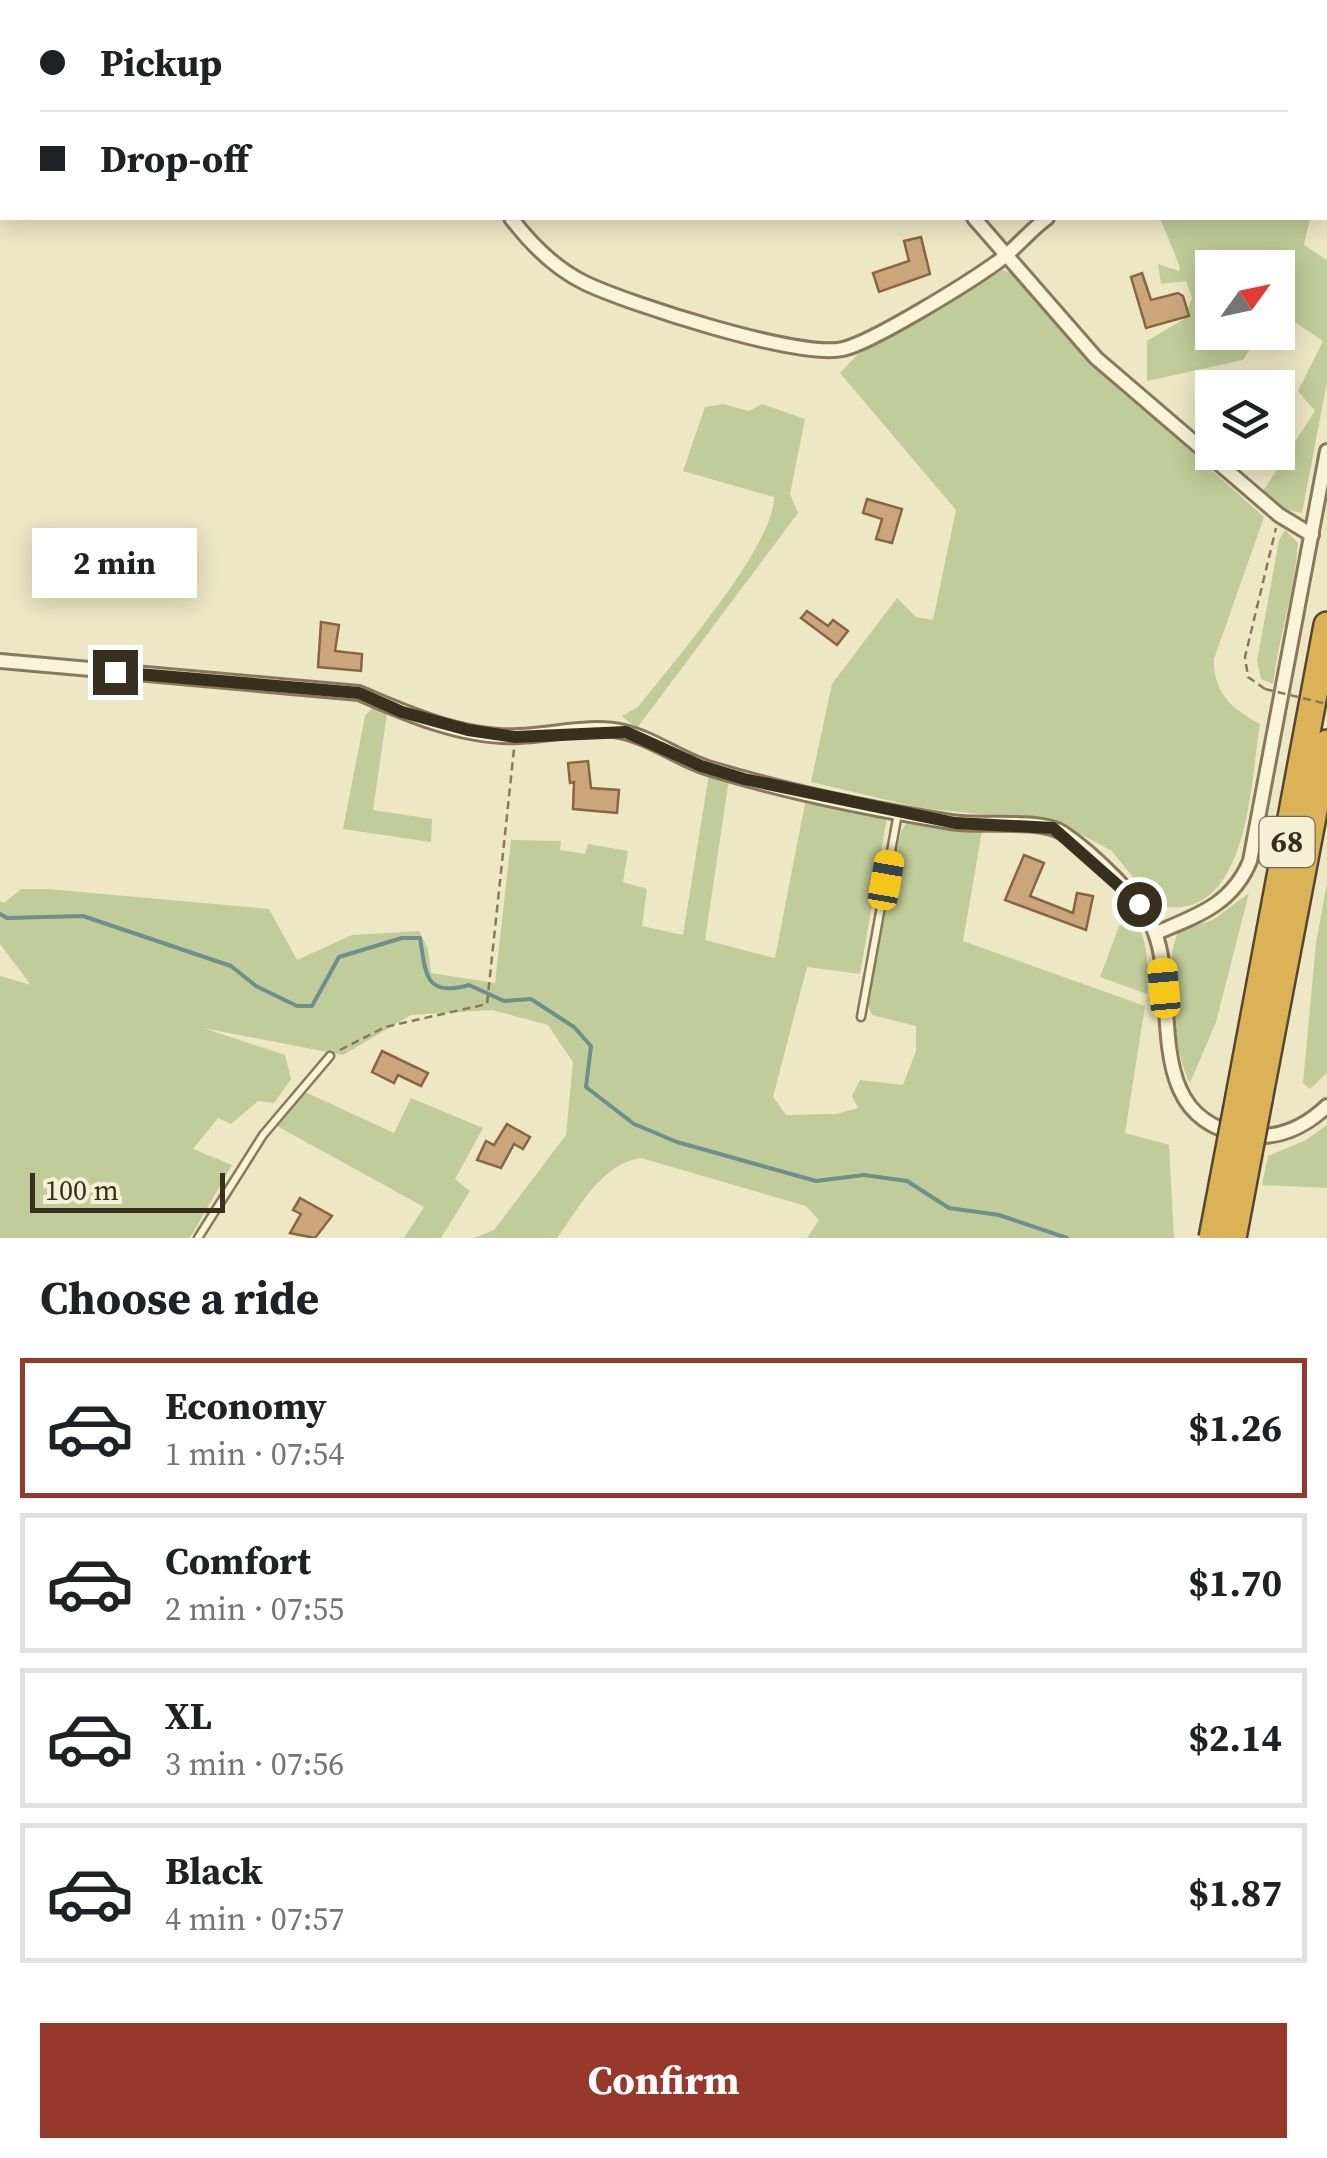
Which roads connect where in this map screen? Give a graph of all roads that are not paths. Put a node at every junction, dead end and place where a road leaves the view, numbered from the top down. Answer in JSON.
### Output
{"nodes":[{"id":1,"x":513,"y":220,"type":"edge"},
{"id":2,"x":976,"y":220,"type":"edge"},
{"id":3,"x":1045,"y":220,"type":"edge"},
{"id":4,"x":1005,"y":254,"type":"junction"},
{"id":5,"x":1327,"y":452,"type":"edge"},
{"id":6,"x":1312,"y":535,"type":"junction"},
{"id":7,"x":1327,"y":624,"type":"edge"},
{"id":8,"x":0,"y":662,"type":"edge"},
{"id":9,"x":1327,"y":743,"type":"edge"},
{"id":10,"x":898,"y":811,"type":"junction"},
{"id":11,"x":1156,"y":933,"type":"junction"},
{"id":12,"x":861,"y":1017,"type":"dead end"},
{"id":13,"x":330,"y":1056,"type":"road end"},
{"id":14,"x":1249,"y":1098,"type":"junction"},
{"id":15,"x":1327,"y":1106,"type":"edge"},
{"id":16,"x":198,"y":1238,"type":"edge"},
{"id":17,"x":1212,"y":1238,"type":"edge"},
{"id":18,"x":1233,"y":1238,"type":"edge"}],
"edges":[{"from":1,"to":4,"type":"street"},
{"from":2,"to":4,"type":"street"},
{"from":3,"to":4,"type":"street"},
{"from":4,"to":6,"type":"street"},
{"from":5,"to":6,"type":"street"},
{"from":6,"to":11,"type":"street"},
{"from":7,"to":14,"type":"highway","number":"68"},
{"from":8,"to":10,"type":"street"},
{"from":9,"to":14,"type":"highway","number":"68"},
{"from":10,"to":11,"type":"street"},
{"from":10,"to":12,"type":"lane"},
{"from":11,"to":15,"type":"street"},
{"from":13,"to":16,"type":"lane"},
{"from":14,"to":17,"type":"highway","number":"68","bridge":true},
{"from":14,"to":18,"type":"highway","number":"68","bridge":true}]}
